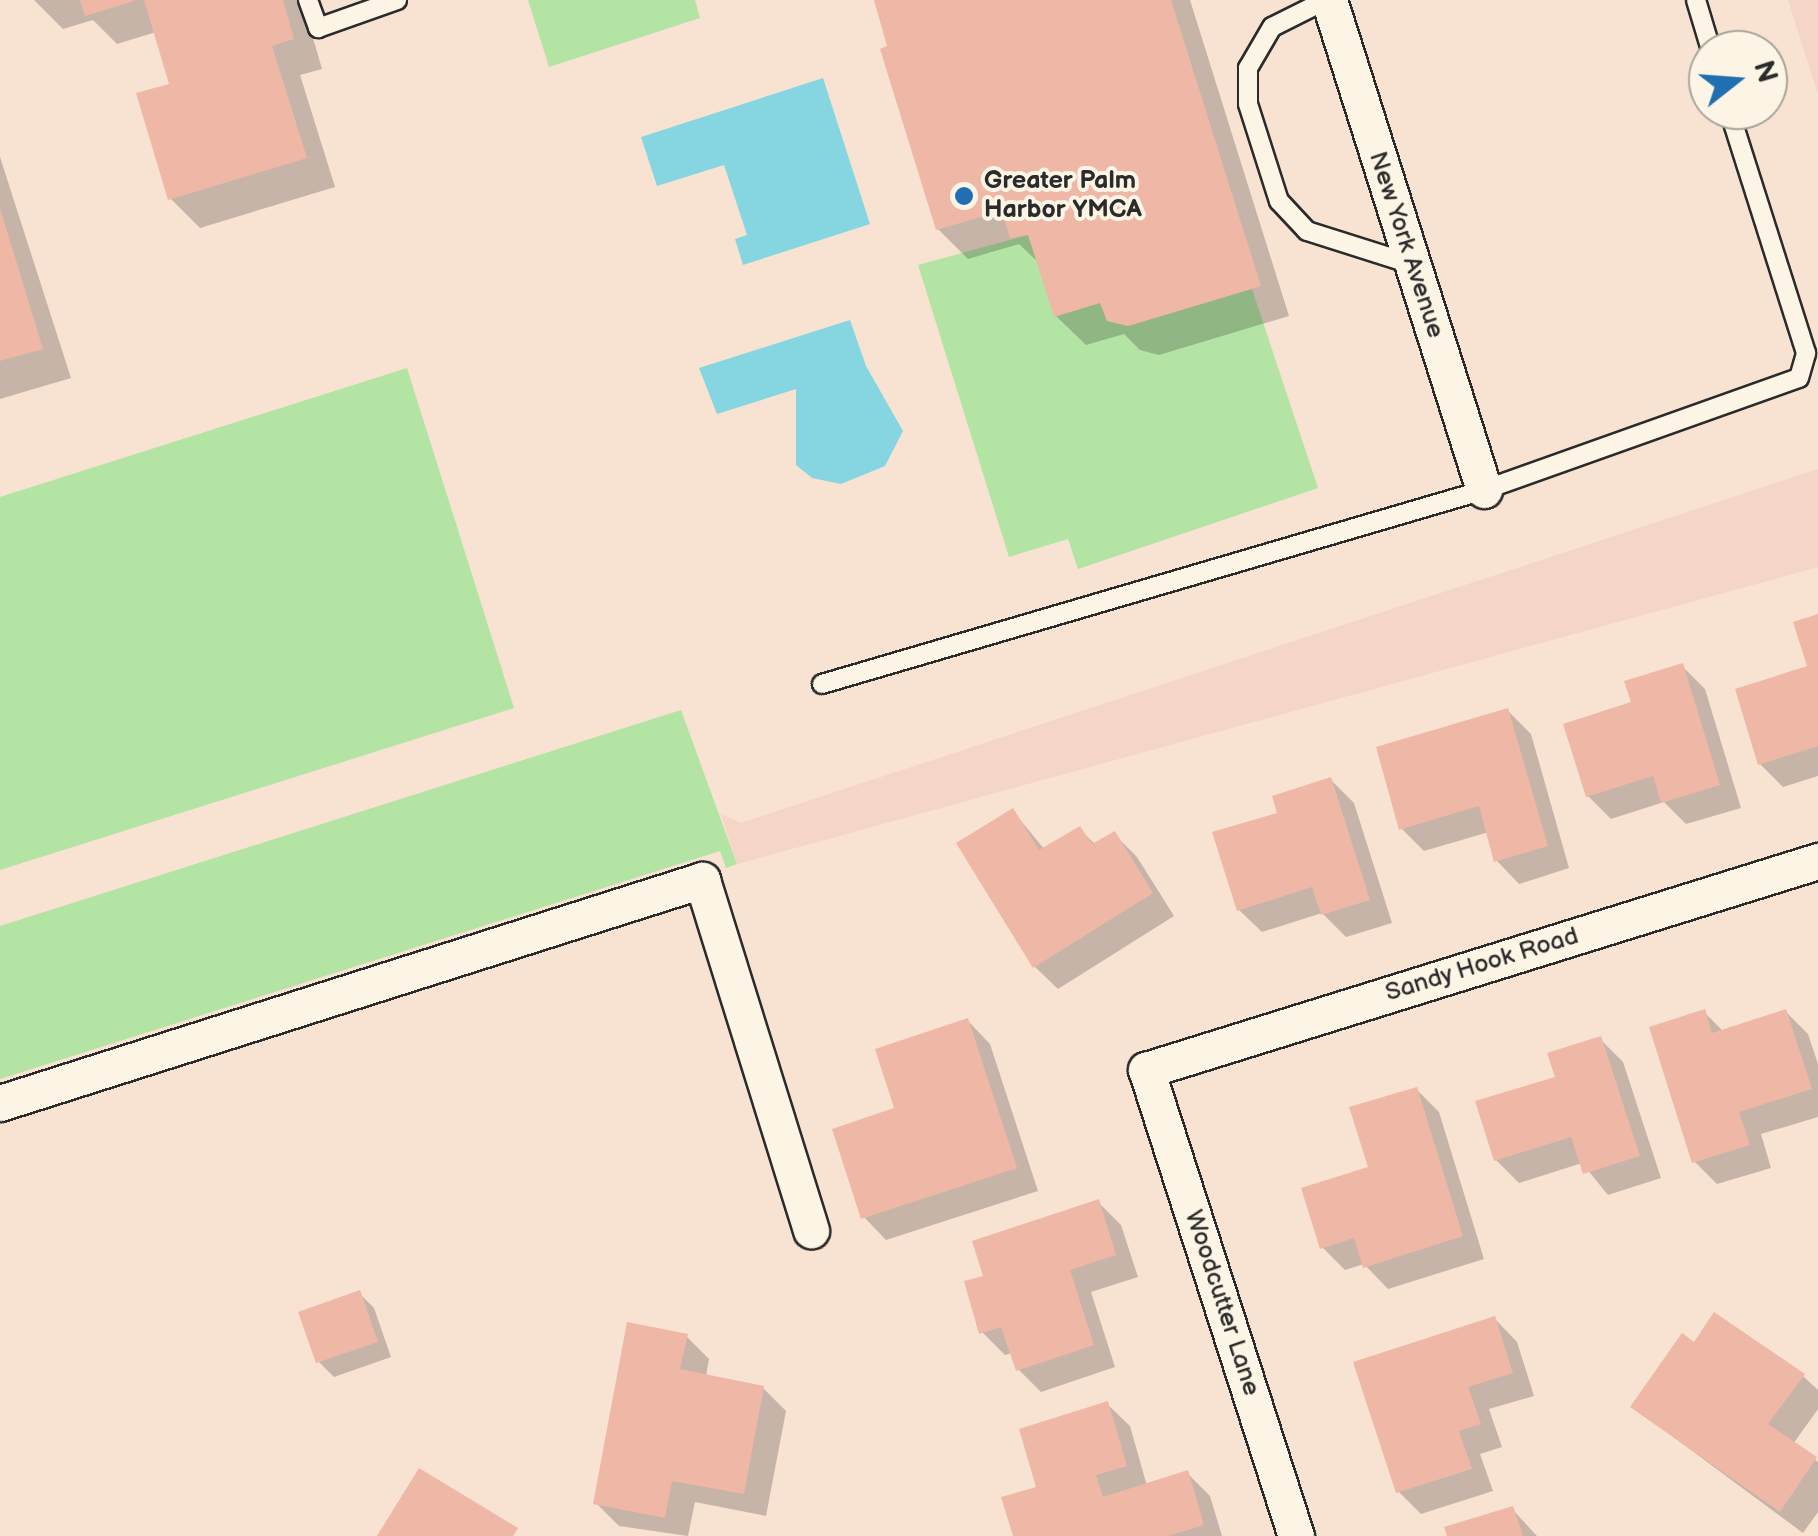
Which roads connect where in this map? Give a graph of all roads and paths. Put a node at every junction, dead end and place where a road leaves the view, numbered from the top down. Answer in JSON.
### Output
{"nodes":[{"id":1,"x":308,"y":0,"type":"edge"},
{"id":2,"x":397,"y":0,"type":"edge"},
{"id":3,"x":1328,"y":0,"type":"edge"},
{"id":4,"x":1696,"y":0,"type":"edge"},
{"id":5,"x":1705,"y":30,"type":"edge"},
{"id":6,"x":1735,"y":130,"type":"edge"},
{"id":7,"x":1411,"y":264,"type":"junction"},
{"id":8,"x":1484,"y":490,"type":"junction"},
{"id":9,"x":822,"y":684,"type":"dead end"},
{"id":10,"x":1818,"y":861,"type":"edge"},
{"id":11,"x":1146,"y":1070,"type":"joint"},
{"id":12,"x":0,"y":1103,"type":"edge"},
{"id":13,"x":812,"y":1230,"type":"dead end"},
{"id":14,"x":1296,"y":1536,"type":"edge"}],
"edges":[{"from":1,"to":2,"type":"lane"},
{"from":3,"to":7,"type":"street","name":"New York Avenue"},
{"from":3,"to":7,"type":"lane"},
{"from":4,"to":5,"type":"lane"},
{"from":6,"to":8,"type":"lane"},
{"from":7,"to":8,"type":"street","name":"New York Avenue"},
{"from":8,"to":9,"type":"lane"},
{"from":10,"to":11,"type":"street","name":"Sandy Hook Road"},
{"from":11,"to":14,"type":"street","name":"Woodcutter Lane"},
{"from":12,"to":13,"type":"street"}]}
